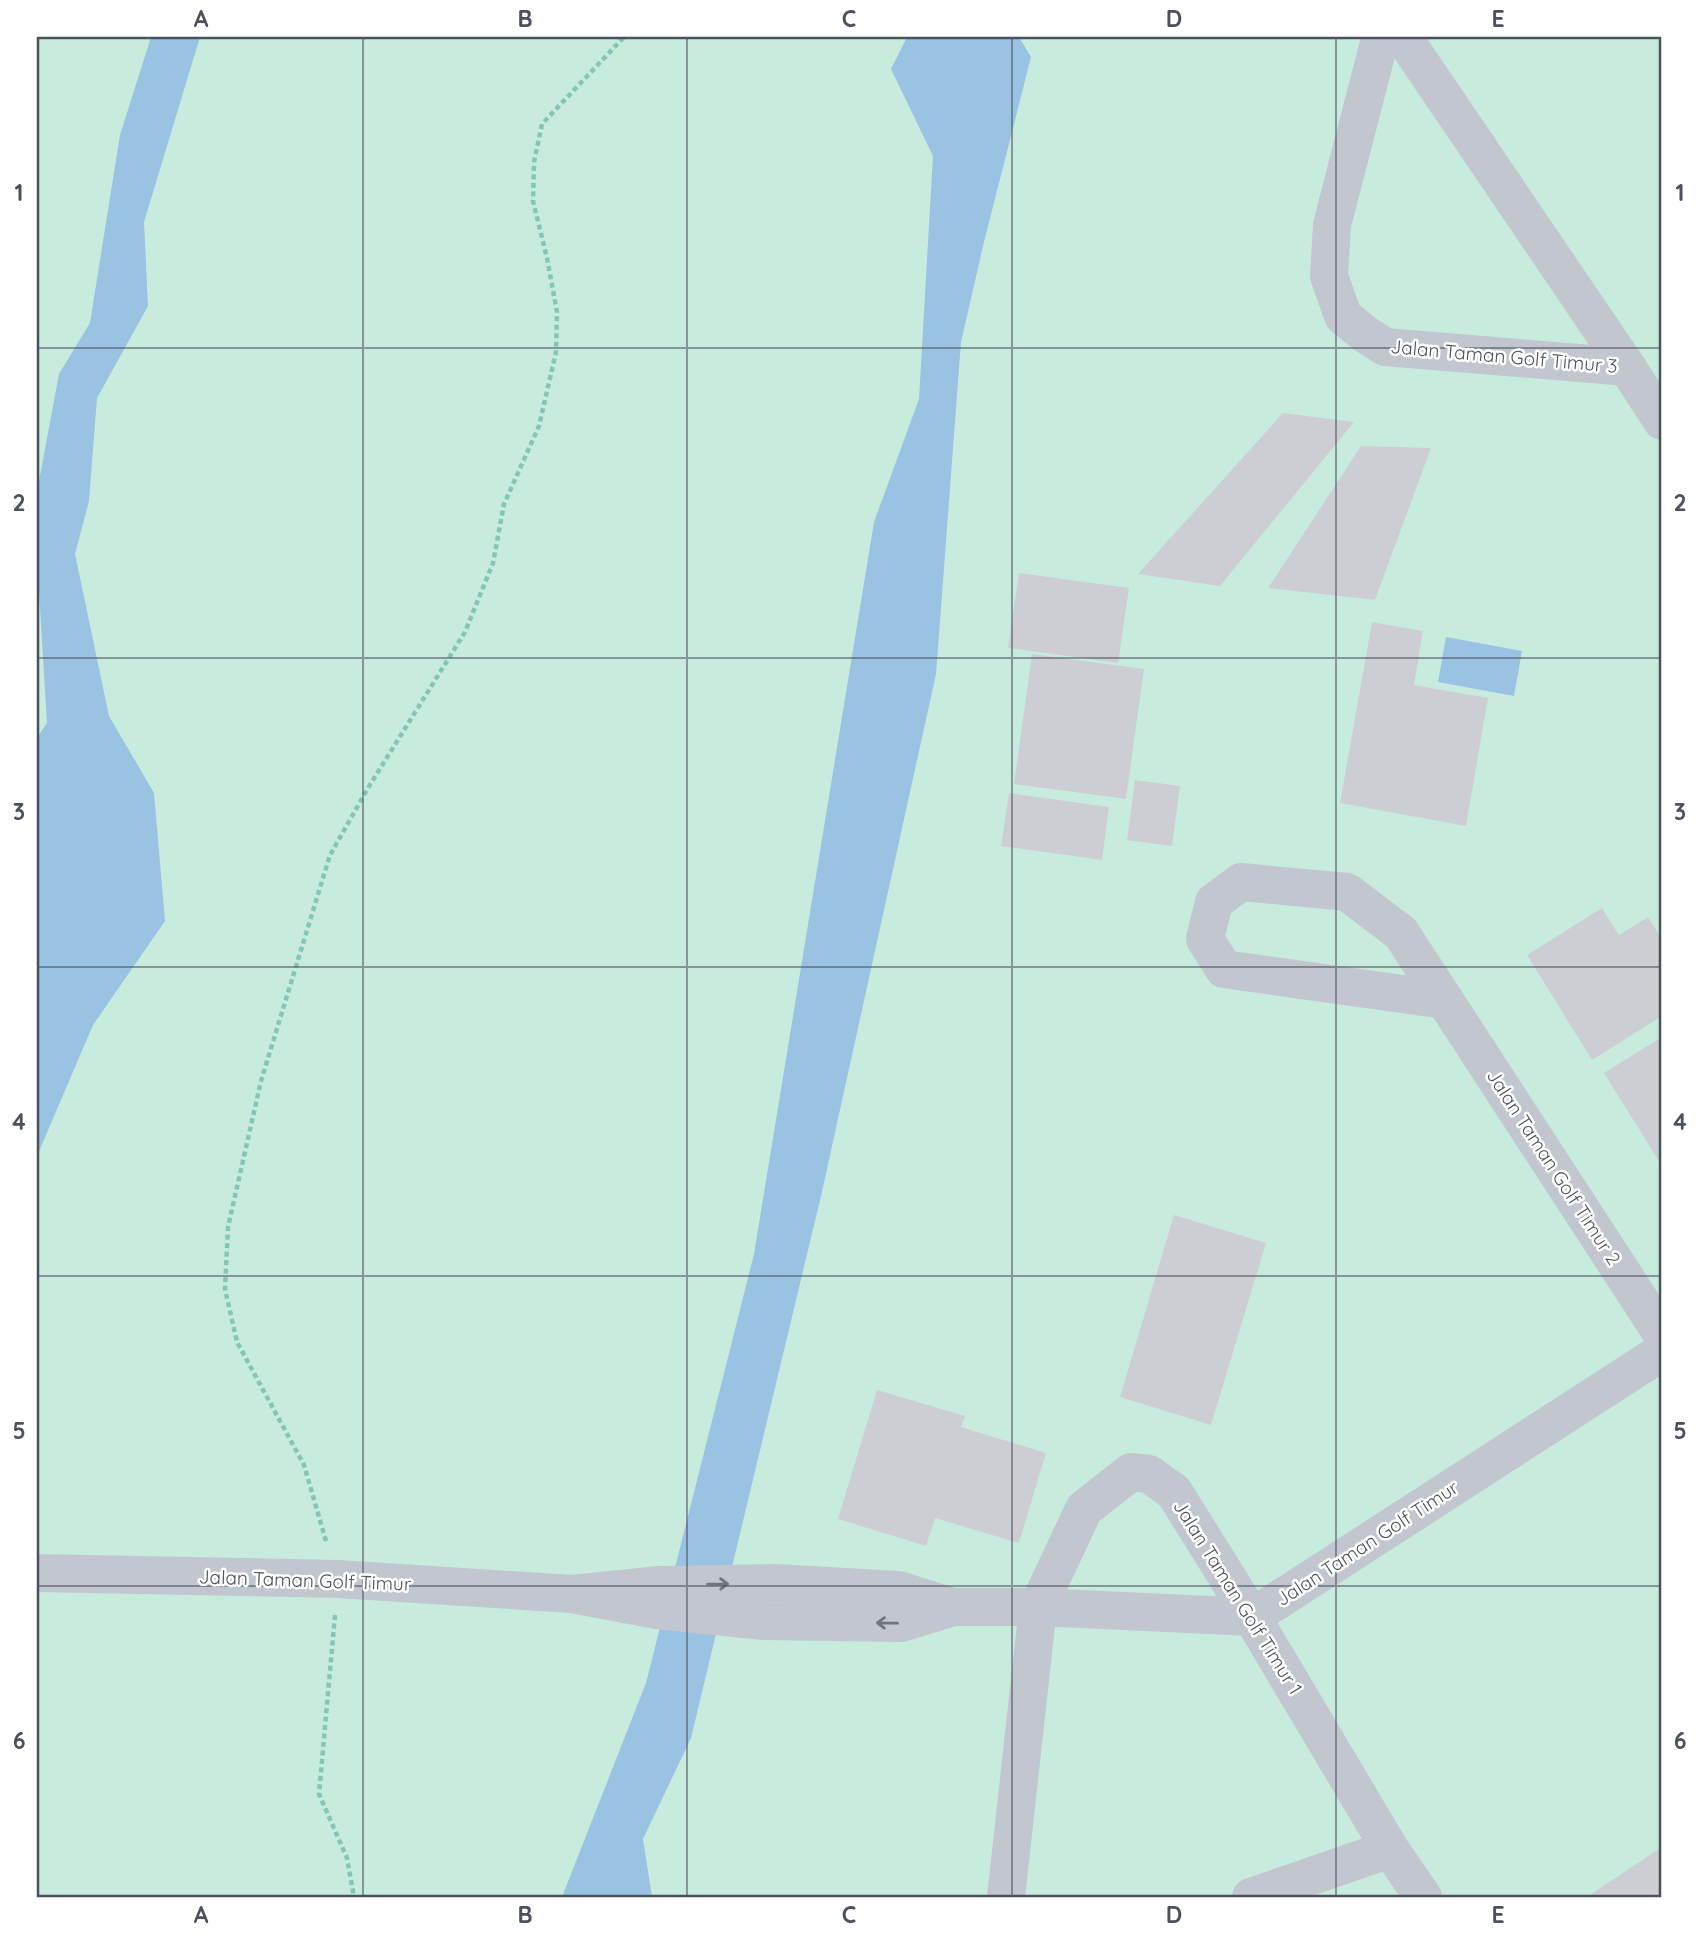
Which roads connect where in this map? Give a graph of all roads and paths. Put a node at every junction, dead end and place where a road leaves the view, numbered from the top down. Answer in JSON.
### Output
{"nodes":[{"id":1,"x":624,"y":37,"type":"edge"},
{"id":2,"x":1383,"y":37,"type":"edge"},
{"id":3,"x":1403,"y":37,"type":"edge"},
{"id":4,"x":1628,"y":367,"type":"junction"},
{"id":5,"x":1662,"y":421,"type":"edge"},
{"id":6,"x":1445,"y":1000,"type":"junction"},
{"id":7,"x":1662,"y":1334,"type":"edge"},
{"id":8,"x":1662,"y":1352,"type":"edge"},
{"id":9,"x":37,"y":1573,"type":"edge"},
{"id":10,"x":338,"y":1579,"type":"junction"},
{"id":11,"x":659,"y":1597,"type":"junction"},
{"id":12,"x":953,"y":1607,"type":"junction"},
{"id":13,"x":1038,"y":1607,"type":"junction"},
{"id":14,"x":1252,"y":1617,"type":"junction"},
{"id":15,"x":1390,"y":1849,"type":"junction"},
{"id":16,"x":354,"y":1897,"type":"edge"},
{"id":17,"x":1006,"y":1897,"type":"edge"},
{"id":18,"x":1251,"y":1897,"type":"edge"},
{"id":19,"x":1423,"y":1897,"type":"edge"}],
"edges":[{"from":1,"to":10,"type":"path"},
{"from":2,"to":4,"type":"street","name":"Jalan Taman Golf Timur 3"},
{"from":3,"to":4,"type":"street","name":"Jalan Taman Golf Timur 3"},
{"from":4,"to":5,"type":"street","name":"Jalan Taman Golf Timur 3"},
{"from":6,"to":6,"type":"street","name":"Jalan Taman Golf Timur 2"},
{"from":6,"to":7,"type":"street","name":"Jalan Taman Golf Timur 2"},
{"from":8,"to":14,"type":"street","name":"Jalan Taman Golf Timur"},
{"from":9,"to":10,"type":"street","name":"Jalan Taman Golf Timur"},
{"from":10,"to":11,"type":"street","name":"Jalan Taman Golf Timur"},
{"from":10,"to":16,"type":"path"},
{"from":11,"to":12,"type":"street","name":"Jalan Taman Golf Timur","one_way":true},
{"from":12,"to":11,"type":"street","name":"Jalan Taman Golf Timur","one_way":true},
{"from":12,"to":13,"type":"street","name":"Jalan Taman Golf Timur"},
{"from":13,"to":14,"type":"street","name":"Jalan Taman Golf Timur"},
{"from":13,"to":14,"type":"street","name":"Jalan Taman Golf Timur 1"},
{"from":13,"to":17,"type":"street","name":"Jalan Taman Golf Timur 1"},
{"from":14,"to":15,"type":"street","name":"Jalan Taman Golf Timur 1"},
{"from":15,"to":18,"type":"street"},
{"from":15,"to":19,"type":"street","name":"Jalan Taman Golf Timur 1"}]}
